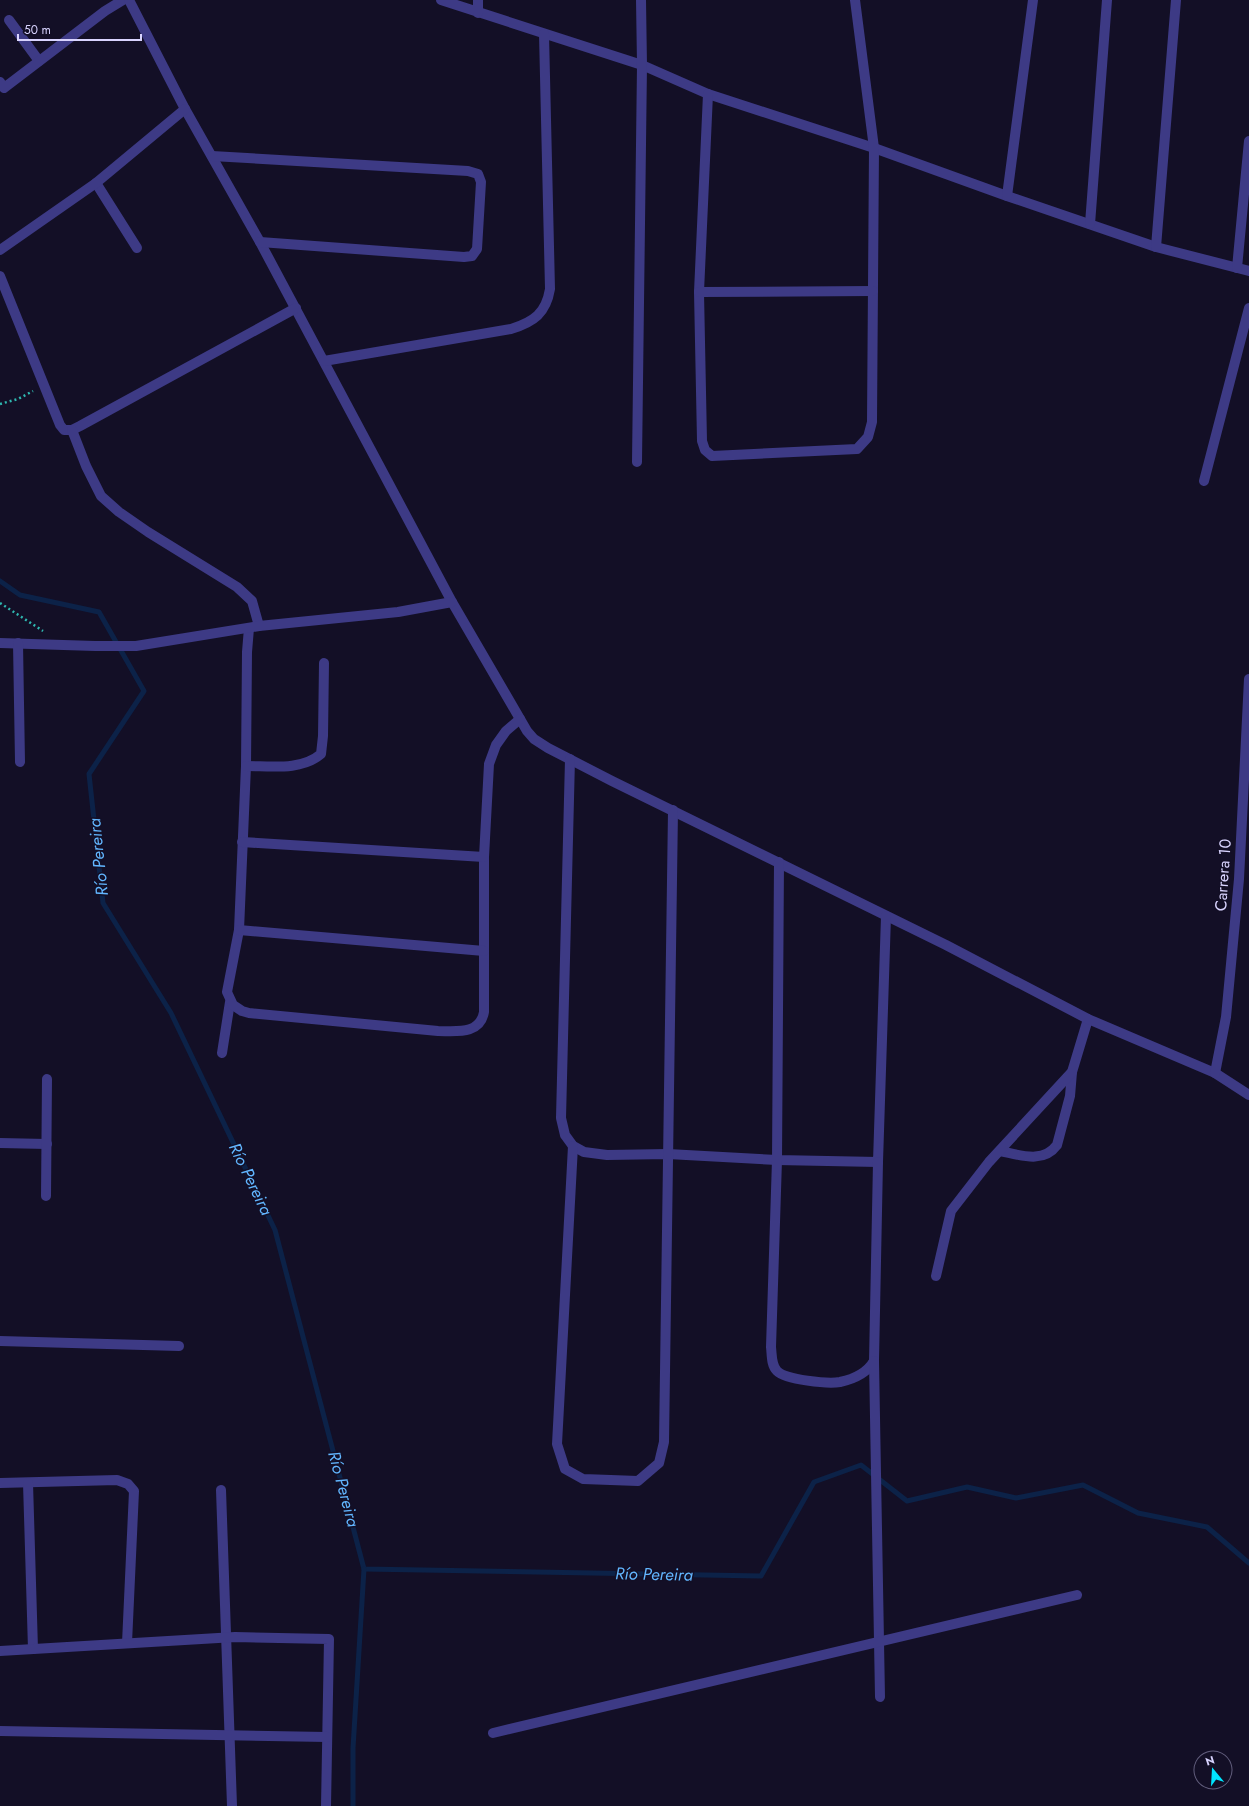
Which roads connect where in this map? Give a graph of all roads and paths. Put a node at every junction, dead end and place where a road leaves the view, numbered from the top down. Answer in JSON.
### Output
{"nodes":[{"id":1,"x":123,"y":0,"type":"edge"},
{"id":2,"x":129,"y":0,"type":"edge"},
{"id":3,"x":441,"y":0,"type":"edge"},
{"id":4,"x":478,"y":0,"type":"edge"},
{"id":5,"x":641,"y":0,"type":"edge"},
{"id":6,"x":855,"y":0,"type":"edge"},
{"id":7,"x":1033,"y":0,"type":"edge"},
{"id":8,"x":1107,"y":0,"type":"edge"},
{"id":9,"x":1176,"y":0,"type":"edge"},
{"id":10,"x":478,"y":13,"type":"junction"},
{"id":11,"x":9,"y":20,"type":"dead end"},
{"id":12,"x":544,"y":34,"type":"junction"},
{"id":13,"x":39,"y":61,"type":"junction"},
{"id":14,"x":642,"y":65,"type":"junction"},
{"id":15,"x":0,"y":82,"type":"edge"},
{"id":16,"x":708,"y":94,"type":"junction"},
{"id":17,"x":185,"y":109,"type":"junction"},
{"id":18,"x":1249,"y":141,"type":"edge"},
{"id":19,"x":874,"y":148,"type":"junction"},
{"id":20,"x":212,"y":156,"type":"junction"},
{"id":21,"x":96,"y":184,"type":"junction"},
{"id":22,"x":1007,"y":196,"type":"junction"},
{"id":23,"x":1090,"y":224,"type":"junction"},
{"id":24,"x":260,"y":242,"type":"junction"},
{"id":25,"x":1156,"y":247,"type":"junction"},
{"id":26,"x":137,"y":248,"type":"dead end"},
{"id":27,"x":0,"y":250,"type":"edge"},
{"id":28,"x":1237,"y":268,"type":"junction"},
{"id":29,"x":1249,"y":271,"type":"edge"},
{"id":30,"x":0,"y":276,"type":"edge"},
{"id":31,"x":699,"y":292,"type":"junction"},
{"id":32,"x":873,"y":292,"type":"junction"},
{"id":33,"x":296,"y":308,"type":"junction"},
{"id":34,"x":1249,"y":308,"type":"edge"},
{"id":35,"x":324,"y":361,"type":"junction"},
{"id":36,"x":44,"y":384,"type":"junction"},
{"id":37,"x":0,"y":404,"type":"edge"},
{"id":38,"x":72,"y":430,"type":"junction"},
{"id":39,"x":637,"y":462,"type":"dead end"},
{"id":40,"x":1204,"y":481,"type":"dead end"},
{"id":41,"x":452,"y":602,"type":"junction"},
{"id":42,"x":0,"y":603,"type":"edge"},
{"id":43,"x":254,"y":627,"type":"junction"},
{"id":44,"x":44,"y":632,"type":"dead end"},
{"id":45,"x":0,"y":643,"type":"edge"},
{"id":46,"x":18,"y":643,"type":"junction"},
{"id":47,"x":324,"y":663,"type":"dead end"},
{"id":48,"x":1249,"y":679,"type":"edge"},
{"id":49,"x":520,"y":719,"type":"junction"},
{"id":50,"x":570,"y":759,"type":"junction"},
{"id":51,"x":20,"y":762,"type":"dead end"},
{"id":52,"x":246,"y":766,"type":"junction"},
{"id":53,"x":673,"y":810,"type":"junction"},
{"id":54,"x":242,"y":842,"type":"junction"},
{"id":55,"x":484,"y":857,"type":"junction"},
{"id":56,"x":779,"y":862,"type":"junction"},
{"id":57,"x":886,"y":916,"type":"junction"},
{"id":58,"x":239,"y":930,"type":"junction"},
{"id":59,"x":484,"y":951,"type":"junction"},
{"id":60,"x":230,"y":1002,"type":"junction"},
{"id":61,"x":1088,"y":1019,"type":"junction"},
{"id":62,"x":222,"y":1053,"type":"dead end"},
{"id":63,"x":1072,"y":1072,"type":"junction"},
{"id":64,"x":1215,"y":1073,"type":"junction"},
{"id":65,"x":48,"y":1079,"type":"dead end"},
{"id":66,"x":1249,"y":1095,"type":"edge"},
{"id":67,"x":0,"y":1143,"type":"edge"},
{"id":68,"x":47,"y":1144,"type":"junction"},
{"id":69,"x":573,"y":1146,"type":"junction"},
{"id":70,"x":1000,"y":1151,"type":"junction"},
{"id":71,"x":668,"y":1154,"type":"junction"},
{"id":72,"x":777,"y":1160,"type":"junction"},
{"id":73,"x":878,"y":1162,"type":"junction"},
{"id":74,"x":46,"y":1196,"type":"dead end"},
{"id":75,"x":936,"y":1276,"type":"dead end"},
{"id":76,"x":0,"y":1341,"type":"edge"},
{"id":77,"x":179,"y":1346,"type":"dead end"},
{"id":78,"x":874,"y":1361,"type":"junction"},
{"id":79,"x":0,"y":1483,"type":"edge"},
{"id":80,"x":28,"y":1483,"type":"junction"},
{"id":81,"x":221,"y":1490,"type":"dead end"},
{"id":82,"x":1076,"y":1595,"type":"dead end"},
{"id":83,"x":226,"y":1637,"type":"junction"},
{"id":84,"x":127,"y":1643,"type":"junction"},
{"id":85,"x":879,"y":1643,"type":"junction"},
{"id":86,"x":33,"y":1649,"type":"junction"},
{"id":87,"x":0,"y":1651,"type":"edge"},
{"id":88,"x":880,"y":1697,"type":"dead end"},
{"id":89,"x":0,"y":1731,"type":"edge"},
{"id":90,"x":493,"y":1733,"type":"dead end"},
{"id":91,"x":229,"y":1734,"type":"junction"},
{"id":92,"x":327,"y":1737,"type":"junction"},
{"id":93,"x":232,"y":1806,"type":"edge"},
{"id":94,"x":326,"y":1806,"type":"edge"}],
"edges":[{"from":1,"to":13,"type":"street"},
{"from":2,"to":17,"type":"street"},
{"from":3,"to":10,"type":"street"},
{"from":4,"to":10,"type":"street"},
{"from":5,"to":14,"type":"street"},
{"from":6,"to":19,"type":"street"},
{"from":7,"to":22,"type":"street"},
{"from":8,"to":23,"type":"street"},
{"from":9,"to":25,"type":"street"},
{"from":10,"to":12,"type":"street"},
{"from":11,"to":13,"type":"street"},
{"from":12,"to":14,"type":"street"},
{"from":12,"to":35,"type":"street"},
{"from":13,"to":15,"type":"street"},
{"from":14,"to":16,"type":"street"},
{"from":14,"to":39,"type":"street"},
{"from":16,"to":19,"type":"street"},
{"from":16,"to":31,"type":"street"},
{"from":17,"to":20,"type":"street"},
{"from":17,"to":21,"type":"street"},
{"from":18,"to":28,"type":"street"},
{"from":19,"to":22,"type":"street"},
{"from":19,"to":32,"type":"street"},
{"from":20,"to":24,"type":"street"},
{"from":20,"to":24,"type":"street"},
{"from":21,"to":26,"type":"street"},
{"from":21,"to":27,"type":"street"},
{"from":22,"to":23,"type":"street"},
{"from":23,"to":25,"type":"street"},
{"from":24,"to":33,"type":"street"},
{"from":25,"to":28,"type":"street"},
{"from":28,"to":29,"type":"street"},
{"from":30,"to":36,"type":"street"},
{"from":31,"to":32,"type":"street"},
{"from":31,"to":32,"type":"street"},
{"from":33,"to":35,"type":"street"},
{"from":33,"to":38,"type":"street"},
{"from":34,"to":40,"type":"street"},
{"from":35,"to":41,"type":"street"},
{"from":36,"to":37,"type":"path"},
{"from":36,"to":38,"type":"street"},
{"from":38,"to":43,"type":"street"},
{"from":41,"to":43,"type":"street"},
{"from":41,"to":49,"type":"street"},
{"from":42,"to":44,"type":"path"},
{"from":43,"to":46,"type":"street"},
{"from":43,"to":52,"type":"street"},
{"from":45,"to":46,"type":"street"},
{"from":46,"to":51,"type":"street"},
{"from":47,"to":52,"type":"street"},
{"from":48,"to":64,"type":"street","name":"Carrera 10"},
{"from":49,"to":50,"type":"street"},
{"from":49,"to":55,"type":"street"},
{"from":50,"to":53,"type":"street"},
{"from":50,"to":69,"type":"street"},
{"from":52,"to":54,"type":"street"},
{"from":53,"to":56,"type":"street"},
{"from":53,"to":71,"type":"street"},
{"from":54,"to":55,"type":"street"},
{"from":54,"to":58,"type":"street"},
{"from":55,"to":59,"type":"street"},
{"from":56,"to":57,"type":"street"},
{"from":56,"to":72,"type":"street"},
{"from":57,"to":61,"type":"street"},
{"from":57,"to":73,"type":"street"},
{"from":58,"to":59,"type":"street"},
{"from":58,"to":60,"type":"street"},
{"from":59,"to":60,"type":"street"},
{"from":60,"to":62,"type":"street"},
{"from":61,"to":63,"type":"street"},
{"from":61,"to":64,"type":"street"},
{"from":63,"to":70,"type":"street"},
{"from":63,"to":70,"type":"street"},
{"from":64,"to":66,"type":"street"},
{"from":65,"to":68,"type":"street"},
{"from":67,"to":68,"type":"street"},
{"from":68,"to":74,"type":"street"},
{"from":69,"to":71,"type":"street"},
{"from":69,"to":71,"type":"street"},
{"from":70,"to":75,"type":"street"},
{"from":71,"to":72,"type":"street"},
{"from":72,"to":73,"type":"street"},
{"from":72,"to":78,"type":"street"},
{"from":73,"to":78,"type":"street"},
{"from":76,"to":77,"type":"street"},
{"from":78,"to":85,"type":"street"},
{"from":79,"to":80,"type":"street"},
{"from":80,"to":84,"type":"street"},
{"from":80,"to":86,"type":"street"},
{"from":81,"to":83,"type":"street"},
{"from":82,"to":85,"type":"street"},
{"from":83,"to":84,"type":"street"},
{"from":83,"to":91,"type":"street"},
{"from":83,"to":92,"type":"street"},
{"from":84,"to":86,"type":"street"},
{"from":85,"to":88,"type":"street"},
{"from":85,"to":90,"type":"street"},
{"from":86,"to":87,"type":"street"},
{"from":89,"to":91,"type":"street"},
{"from":91,"to":92,"type":"street"},
{"from":91,"to":93,"type":"street"},
{"from":92,"to":94,"type":"street"}]}
